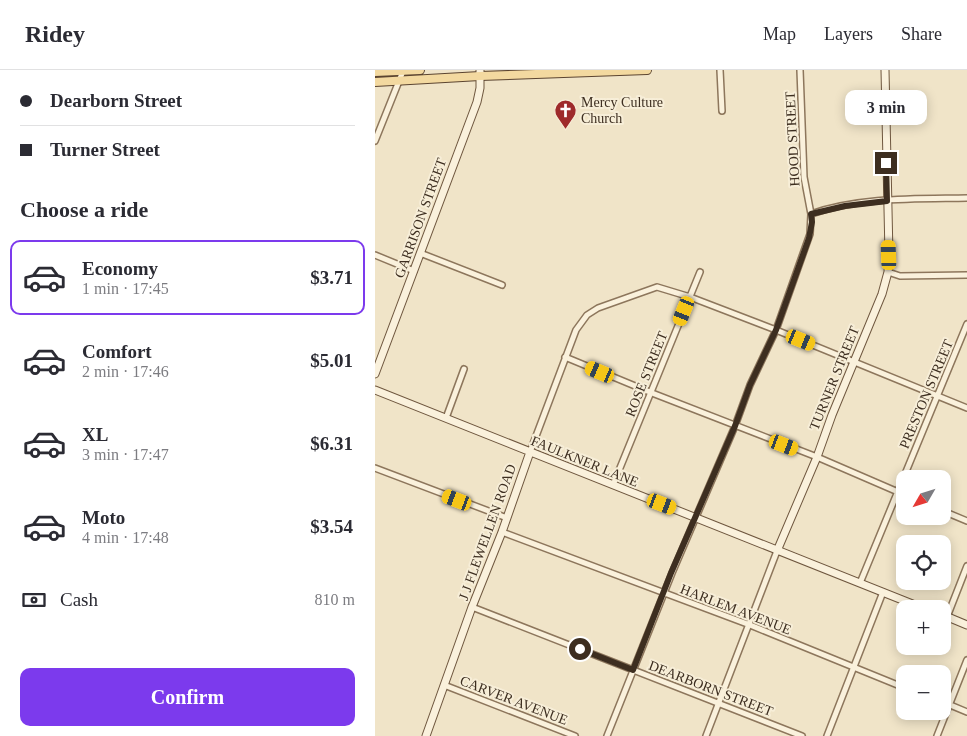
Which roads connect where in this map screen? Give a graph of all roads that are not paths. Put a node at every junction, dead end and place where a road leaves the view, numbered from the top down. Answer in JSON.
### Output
{"nodes":[{"id":1,"x":420,"y":70,"type":"edge"},
{"id":2,"x":647,"y":70,"type":"edge"},
{"id":3,"x":719,"y":70,"type":"edge"},
{"id":4,"x":801,"y":70,"type":"edge"},
{"id":5,"x":885,"y":70,"type":"edge"},
{"id":6,"x":403,"y":71,"type":"edge"},
{"id":7,"x":375,"y":72,"type":"edge"},
{"id":8,"x":480,"y":73,"type":"edge"},
{"id":9,"x":375,"y":82,"type":"edge"},
{"id":10,"x":399,"y":82,"type":"junction"},
{"id":11,"x":722,"y":111,"type":"dead end"},
{"id":12,"x":375,"y":141,"type":"edge"},
{"id":13,"x":967,"y":198,"type":"edge"},
{"id":14,"x":887,"y":201,"type":"junction"},
{"id":15,"x":811,"y":214,"type":"junction"},
{"id":16,"x":420,"y":253,"type":"junction"},
{"id":17,"x":375,"y":255,"type":"edge"},
{"id":18,"x":414,"y":271,"type":"junction"},
{"id":19,"x":701,"y":272,"type":"dead end"},
{"id":20,"x":888,"y":272,"type":"junction"},
{"id":21,"x":967,"y":276,"type":"edge"},
{"id":22,"x":502,"y":285,"type":"dead end"},
{"id":23,"x":690,"y":297,"type":"junction"},
{"id":24,"x":967,"y":324,"type":"edge"},
{"id":25,"x":776,"y":330,"type":"junction"},
{"id":26,"x":565,"y":357,"type":"junction"},
{"id":27,"x":853,"y":362,"type":"junction"},
{"id":28,"x":463,"y":369,"type":"dead end"},
{"id":29,"x":375,"y":374,"type":"edge"},
{"id":30,"x":375,"y":390,"type":"edge"},
{"id":31,"x":652,"y":393,"type":"junction"},
{"id":32,"x":937,"y":395,"type":"junction"},
{"id":33,"x":967,"y":408,"type":"edge"},
{"id":34,"x":446,"y":418,"type":"junction"},
{"id":35,"x":735,"y":426,"type":"junction"},
{"id":36,"x":530,"y":452,"type":"junction"},
{"id":37,"x":817,"y":457,"type":"junction"},
{"id":38,"x":375,"y":468,"type":"edge"},
{"id":39,"x":907,"y":470,"type":"edge"},
{"id":40,"x":613,"y":485,"type":"junction"},
{"id":41,"x":896,"y":491,"type":"edge"},
{"id":42,"x":896,"y":497,"type":"edge"},
{"id":43,"x":951,"y":514,"type":"edge"},
{"id":44,"x":695,"y":517,"type":"junction"},
{"id":45,"x":507,"y":518,"type":"junction"},
{"id":46,"x":967,"y":521,"type":"edge"},
{"id":47,"x":502,"y":532,"type":"junction"},
{"id":48,"x":777,"y":551,"type":"junction"},
{"id":49,"x":967,"y":566,"type":"edge"},
{"id":50,"x":860,"y":584,"type":"junction"},
{"id":51,"x":883,"y":592,"type":"junction"},
{"id":52,"x":664,"y":593,"type":"junction"},
{"id":53,"x":903,"y":600,"type":"edge"},
{"id":54,"x":951,"y":602,"type":"edge"},
{"id":55,"x":472,"y":607,"type":"junction"},
{"id":56,"x":951,"y":618,"type":"edge"},
{"id":57,"x":750,"y":625,"type":"junction"},
{"id":58,"x":967,"y":625,"type":"edge"},
{"id":59,"x":967,"y":660,"type":"edge"},
{"id":60,"x":854,"y":668,"type":"junction"},
{"id":61,"x":633,"y":670,"type":"junction"},
{"id":62,"x":896,"y":684,"type":"edge"},
{"id":63,"x":444,"y":686,"type":"junction"},
{"id":64,"x":951,"y":700,"type":"edge"},
{"id":65,"x":719,"y":702,"type":"junction"},
{"id":66,"x":951,"y":706,"type":"edge"},
{"id":67,"x":967,"y":712,"type":"edge"},
{"id":68,"x":943,"y":720,"type":"edge"},
{"id":69,"x":426,"y":736,"type":"edge"},
{"id":70,"x":575,"y":736,"type":"edge"},
{"id":71,"x":607,"y":736,"type":"edge"},
{"id":72,"x":706,"y":736,"type":"edge"},
{"id":73,"x":802,"y":736,"type":"edge"},
{"id":74,"x":827,"y":736,"type":"edge"},
{"id":75,"x":937,"y":736,"type":"edge"}],
"edges":[{"from":1,"to":6,"type":"main road"},
{"from":2,"to":8,"type":"main road"},
{"from":3,"to":11,"type":"street"},
{"from":4,"to":15,"type":"street","name":"HOOD STREET"},
{"from":5,"to":14,"type":"street","name":"TURNER STREET"},
{"from":6,"to":7,"type":"main road"},
{"from":6,"to":10,"type":"street"},
{"from":8,"to":10,"type":"main road"},
{"from":8,"to":16,"type":"street","name":"GARRISON STREET"},
{"from":9,"to":10,"type":"main road"},
{"from":10,"to":12,"type":"street"},
{"from":13,"to":14,"type":"street"},
{"from":14,"to":15,"type":"street"},
{"from":14,"to":20,"type":"street","name":"TURNER STREET"},
{"from":15,"to":25,"type":"street","name":"HOOD STREET"},
{"from":16,"to":18,"type":"street","name":"GARRISON STREET"},
{"from":16,"to":22,"type":"street"},
{"from":17,"to":18,"type":"street"},
{"from":18,"to":29,"type":"street","name":"GARRISON STREET"},
{"from":19,"to":23,"type":"street","name":"ROSE STREET"},
{"from":20,"to":21,"type":"street"},
{"from":20,"to":27,"type":"street","name":"TURNER STREET"},
{"from":23,"to":25,"type":"street","name":"J J FLEWELLEN ROAD"},
{"from":23,"to":26,"type":"street","name":"J J FLEWELLEN ROAD"},
{"from":23,"to":31,"type":"street","name":"ROSE STREET"},
{"from":24,"to":32,"type":"street","name":"PRESTON STREET"},
{"from":25,"to":27,"type":"street","name":"J J FLEWELLEN ROAD"},
{"from":25,"to":35,"type":"street","name":"HOOD STREET"},
{"from":26,"to":31,"type":"street"},
{"from":26,"to":36,"type":"street","name":"J J FLEWELLEN ROAD"},
{"from":27,"to":32,"type":"street","name":"J J FLEWELLEN ROAD"},
{"from":27,"to":37,"type":"street","name":"TURNER STREET"},
{"from":28,"to":34,"type":"street"},
{"from":30,"to":34,"type":"street","name":"FAULKNER LANE"},
{"from":31,"to":35,"type":"street"},
{"from":31,"to":40,"type":"street","name":"ROSE STREET"},
{"from":32,"to":33,"type":"street","name":"J J FLEWELLEN ROAD"},
{"from":32,"to":39,"type":"street","name":"PRESTON STREET"},
{"from":34,"to":36,"type":"street","name":"FAULKNER LANE"},
{"from":35,"to":37,"type":"street"},
{"from":35,"to":44,"type":"street","name":"HOOD STREET"},
{"from":36,"to":40,"type":"street","name":"FAULKNER LANE"},
{"from":36,"to":45,"type":"street","name":"J J FLEWELLEN ROAD"},
{"from":37,"to":41,"type":"street"},
{"from":37,"to":48,"type":"street","name":"TURNER STREET"},
{"from":38,"to":45,"type":"street"},
{"from":40,"to":44,"type":"street","name":"FAULKNER LANE"},
{"from":42,"to":50,"type":"street","name":"PRESTON STREET"},
{"from":43,"to":46,"type":"street"},
{"from":44,"to":48,"type":"street","name":"FAULKNER LANE"},
{"from":44,"to":52,"type":"street","name":"HOOD STREET"},
{"from":45,"to":47,"type":"street","name":"J J FLEWELLEN ROAD"},
{"from":47,"to":52,"type":"street","name":"HARLEM AVENUE"},
{"from":47,"to":55,"type":"street","name":"J J FLEWELLEN ROAD"},
{"from":48,"to":50,"type":"street","name":"FAULKNER LANE"},
{"from":48,"to":57,"type":"street","name":"TURNER STREET"},
{"from":49,"to":54,"type":"street"},
{"from":50,"to":51,"type":"street","name":"FAULKNER LANE"},
{"from":51,"to":53,"type":"street","name":"FAULKNER LANE"},
{"from":51,"to":60,"type":"street"},
{"from":52,"to":57,"type":"street","name":"HARLEM AVENUE"},
{"from":52,"to":61,"type":"street","name":"HOOD STREET"},
{"from":55,"to":61,"type":"street","name":"DEARBORN STREET"},
{"from":55,"to":63,"type":"street","name":"J J FLEWELLEN ROAD"},
{"from":56,"to":58,"type":"street"},
{"from":57,"to":60,"type":"street","name":"HARLEM AVENUE"},
{"from":57,"to":65,"type":"street","name":"TURNER STREET"},
{"from":59,"to":64,"type":"street"},
{"from":60,"to":62,"type":"street","name":"HARLEM AVENUE"},
{"from":60,"to":74,"type":"street"},
{"from":61,"to":65,"type":"street","name":"DEARBORN STREET"},
{"from":61,"to":71,"type":"street","name":"HOOD STREET"},
{"from":63,"to":69,"type":"street","name":"J J FLEWELLEN ROAD"},
{"from":63,"to":70,"type":"street","name":"CARVER AVENUE"},
{"from":65,"to":72,"type":"street","name":"TURNER STREET"},
{"from":65,"to":73,"type":"street","name":"DEARBORN STREET"},
{"from":66,"to":67,"type":"street"},
{"from":68,"to":75,"type":"street"}]}
